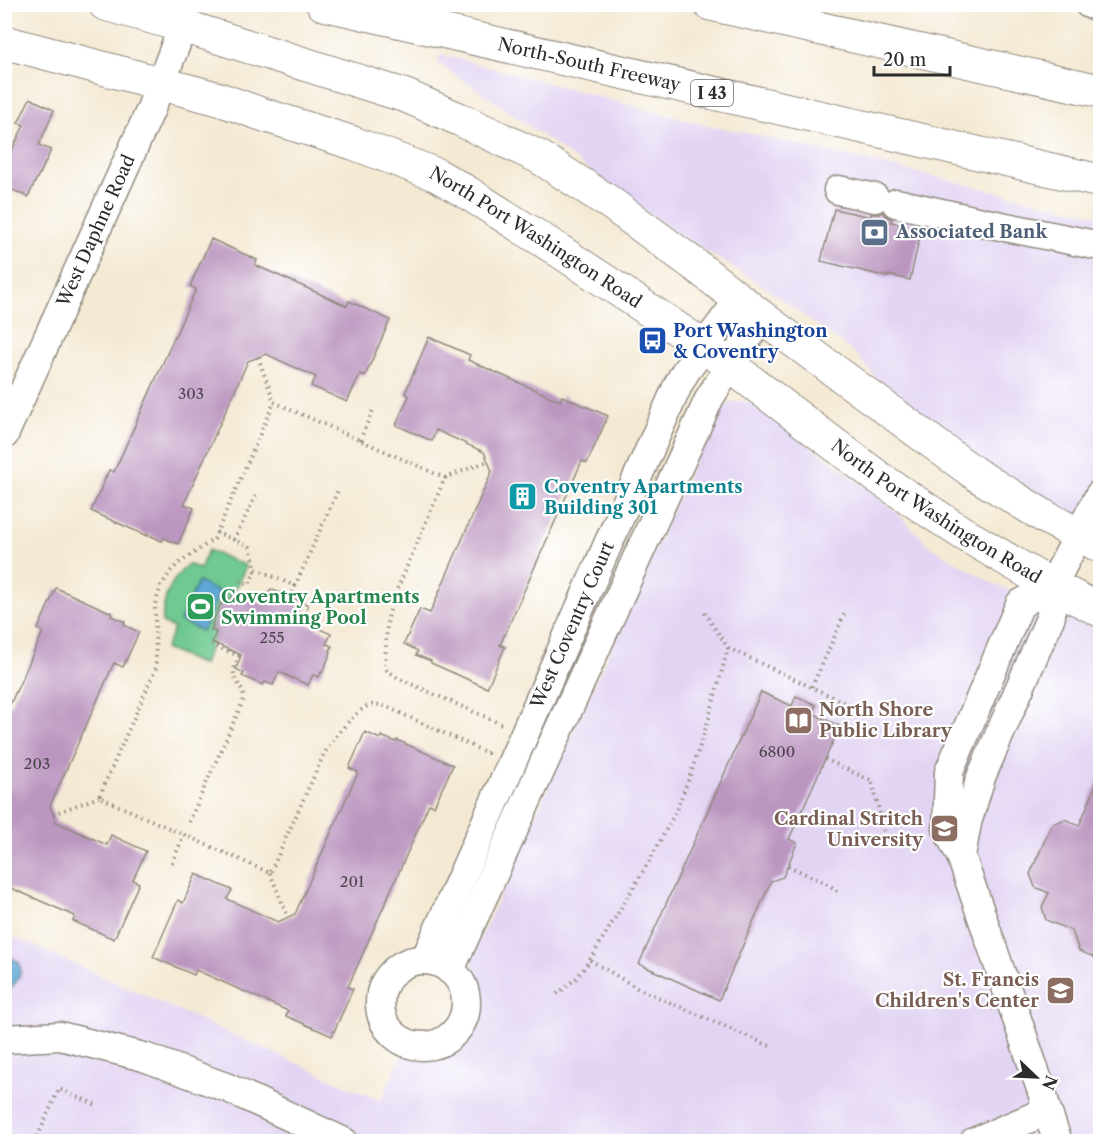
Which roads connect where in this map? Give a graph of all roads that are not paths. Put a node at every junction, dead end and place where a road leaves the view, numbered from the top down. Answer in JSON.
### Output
{"nodes":[{"id":1,"x":105,"y":4,"type":"edge"},
{"id":2,"x":323,"y":4,"type":"edge"},
{"id":3,"x":710,"y":4,"type":"edge"},
{"id":4,"x":1089,"y":4,"type":"edge"},
{"id":5,"x":1101,"y":7,"type":"edge"},
{"id":6,"x":183,"y":26,"type":"junction"},
{"id":7,"x":4,"y":42,"type":"edge"},
{"id":8,"x":161,"y":83,"type":"junction"},
{"id":9,"x":1101,"y":91,"type":"edge"},
{"id":10,"x":1101,"y":181,"type":"edge"},
{"id":11,"x":838,"y":189,"type":"dead end"},
{"id":12,"x":1101,"y":246,"type":"edge"},
{"id":13,"x":750,"y":308,"type":"junction"},
{"id":14,"x":717,"y":357,"type":"junction"},
{"id":15,"x":16,"y":380,"type":"edge"},
{"id":16,"x":4,"y":435,"type":"edge"},
{"id":17,"x":1101,"y":494,"type":"edge"},
{"id":18,"x":1089,"y":541,"type":"edge"},
{"id":19,"x":1052,"y":586,"type":"junction"},
{"id":20,"x":1101,"y":610,"type":"edge"},
{"id":21,"x":437,"y":965,"type":"dead end"},
{"id":22,"x":4,"y":1039,"type":"edge"},
{"id":23,"x":1047,"y":1111,"type":"junction"},
{"id":24,"x":344,"y":1142,"type":"edge"},
{"id":25,"x":974,"y":1142,"type":"edge"},
{"id":26,"x":1058,"y":1142,"type":"edge"}],
"edges":[{"from":1,"to":6,"type":"main road"},
{"from":2,"to":10,"type":"main road","name":"North-South Freeway","number":"I 43"},
{"from":3,"to":9,"type":"main road"},
{"from":4,"to":5,"type":"street"},
{"from":6,"to":8,"type":"street","name":"West Daphne Road"},
{"from":6,"to":13,"type":"main road"},
{"from":7,"to":8,"type":"main road","name":"North Port Washington Road"},
{"from":8,"to":14,"type":"main road","name":"North Port Washington Road"},
{"from":8,"to":15,"type":"street","name":"West Daphne Road"},
{"from":11,"to":12,"type":"street"},
{"from":13,"to":14,"type":"street","name":"West Coventry Court"},
{"from":13,"to":18,"type":"main road"},
{"from":14,"to":19,"type":"main road","name":"North Port Washington Road"},
{"from":14,"to":21,"type":"street","name":"West Coventry Court"},
{"from":15,"to":16,"type":"street","name":"West Daphne Road"},
{"from":17,"to":18,"type":"street"},
{"from":18,"to":19,"type":"street"},
{"from":19,"to":20,"type":"main road","name":"North Port Washington Road"},
{"from":19,"to":23,"type":"street"},
{"from":22,"to":24,"type":"street"},
{"from":23,"to":25,"type":"street"},
{"from":23,"to":26,"type":"street"}]}
